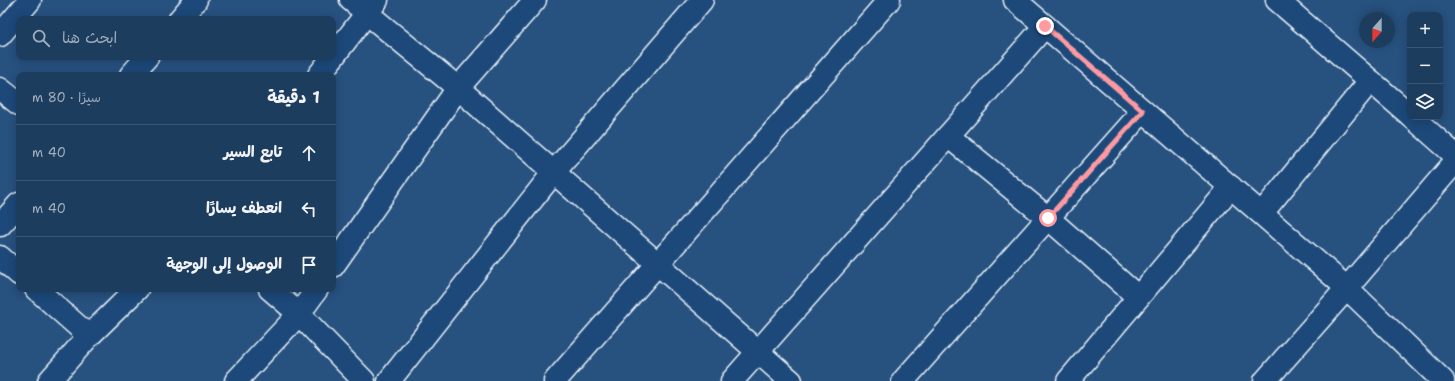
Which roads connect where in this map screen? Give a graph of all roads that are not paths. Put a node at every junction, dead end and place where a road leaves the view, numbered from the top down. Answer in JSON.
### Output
{"nodes":[{"id":1,"x":30,"y":0,"type":"edge"},
{"id":2,"x":196,"y":0,"type":"edge"},
{"id":3,"x":535,"y":0,"type":"edge"},
{"id":4,"x":702,"y":0,"type":"edge"},
{"id":5,"x":889,"y":0,"type":"edge"},
{"id":6,"x":1015,"y":0,"type":"edge"},
{"id":7,"x":1277,"y":0,"type":"edge"},
{"id":8,"x":365,"y":4,"type":"edge"},
{"id":9,"x":16,"y":16,"type":"edge"},
{"id":10,"x":16,"y":16,"type":"edge"},
{"id":11,"x":183,"y":16,"type":"edge"},
{"id":12,"x":1045,"y":26,"type":"junction"},
{"id":13,"x":0,"y":35,"type":"edge"},
{"id":14,"x":336,"y":52,"type":"edge"},
{"id":15,"x":144,"y":60,"type":"edge"},
{"id":16,"x":331,"y":60,"type":"edge"},
{"id":17,"x":134,"y":72,"type":"edge"},
{"id":18,"x":321,"y":72,"type":"edge"},
{"id":19,"x":1370,"y":81,"type":"junction"},
{"id":20,"x":458,"y":88,"type":"junction"},
{"id":21,"x":0,"y":89,"type":"edge"},
{"id":22,"x":16,"y":102,"type":"edge"},
{"id":23,"x":1143,"y":111,"type":"junction"},
{"id":24,"x":1407,"y":113,"type":"edge"},
{"id":25,"x":1416,"y":120,"type":"edge"},
{"id":26,"x":948,"y":136,"type":"junction"},
{"id":27,"x":1455,"y":155,"type":"edge"},
{"id":28,"x":1455,"y":162,"type":"edge"},
{"id":29,"x":554,"y":172,"type":"junction"},
{"id":30,"x":1231,"y":187,"type":"junction"},
{"id":31,"x":16,"y":207,"type":"edge"},
{"id":32,"x":1262,"y":213,"type":"junction"},
{"id":33,"x":1048,"y":218,"type":"junction"},
{"id":34,"x":0,"y":225,"type":"edge"},
{"id":35,"x":0,"y":258,"type":"edge"},
{"id":36,"x":336,"y":262,"type":"edge"},
{"id":37,"x":658,"y":263,"type":"junction"},
{"id":38,"x":16,"y":271,"type":"edge"},
{"id":39,"x":1348,"y":288,"type":"junction"},
{"id":40,"x":39,"y":292,"type":"edge"},
{"id":41,"x":134,"y":292,"type":"edge"},
{"id":42,"x":273,"y":292,"type":"edge"},
{"id":43,"x":315,"y":292,"type":"edge"},
{"id":44,"x":1138,"y":297,"type":"junction"},
{"id":45,"x":299,"y":314,"type":"junction"},
{"id":46,"x":89,"y":336,"type":"junction"},
{"id":47,"x":758,"y":351,"type":"junction"},
{"id":48,"x":49,"y":381,"type":"edge"},
{"id":49,"x":236,"y":381,"type":"edge"},
{"id":50,"x":364,"y":381,"type":"edge"},
{"id":51,"x":389,"y":381,"type":"edge"},
{"id":52,"x":555,"y":381,"type":"edge"},
{"id":53,"x":732,"y":381,"type":"edge"},
{"id":54,"x":791,"y":381,"type":"edge"},
{"id":55,"x":903,"y":381,"type":"edge"},
{"id":56,"x":1068,"y":381,"type":"edge"},
{"id":57,"x":1265,"y":381,"type":"edge"},
{"id":58,"x":1443,"y":381,"type":"edge"}],
"edges":[{"from":1,"to":10,"type":"street"},
{"from":2,"to":11,"type":"street"},
{"from":3,"to":20,"type":"street"},
{"from":4,"to":29,"type":"street"},
{"from":5,"to":37,"type":"street"},
{"from":6,"to":12,"type":"street"},
{"from":7,"to":19,"type":"street"},
{"from":8,"to":14,"type":"street"},
{"from":8,"to":20,"type":"street"},
{"from":9,"to":13,"type":"street"},
{"from":12,"to":23,"type":"street"},
{"from":12,"to":26,"type":"street"},
{"from":15,"to":17,"type":"street"},
{"from":16,"to":18,"type":"street"},
{"from":19,"to":24,"type":"street"},
{"from":19,"to":32,"type":"street"},
{"from":20,"to":29,"type":"street"},
{"from":20,"to":36,"type":"street"},
{"from":21,"to":22,"type":"street"},
{"from":23,"to":30,"type":"street"},
{"from":23,"to":33,"type":"street"},
{"from":25,"to":27,"type":"street"},
{"from":26,"to":33,"type":"street"},
{"from":26,"to":47,"type":"street"},
{"from":28,"to":39,"type":"street"},
{"from":29,"to":37,"type":"street"},
{"from":29,"to":51,"type":"street"},
{"from":30,"to":32,"type":"street"},
{"from":30,"to":44,"type":"street"},
{"from":31,"to":34,"type":"street"},
{"from":32,"to":39,"type":"street"},
{"from":33,"to":44,"type":"street"},
{"from":33,"to":55,"type":"street"},
{"from":35,"to":38,"type":"street"},
{"from":37,"to":47,"type":"street"},
{"from":37,"to":52,"type":"street"},
{"from":39,"to":57,"type":"street"},
{"from":39,"to":58,"type":"street"},
{"from":40,"to":46,"type":"street"},
{"from":41,"to":46,"type":"street"},
{"from":42,"to":45,"type":"street"},
{"from":43,"to":45,"type":"street"},
{"from":44,"to":56,"type":"street"},
{"from":45,"to":49,"type":"street"},
{"from":45,"to":50,"type":"street"},
{"from":46,"to":48,"type":"street"},
{"from":47,"to":53,"type":"street"},
{"from":47,"to":54,"type":"street"}]}
